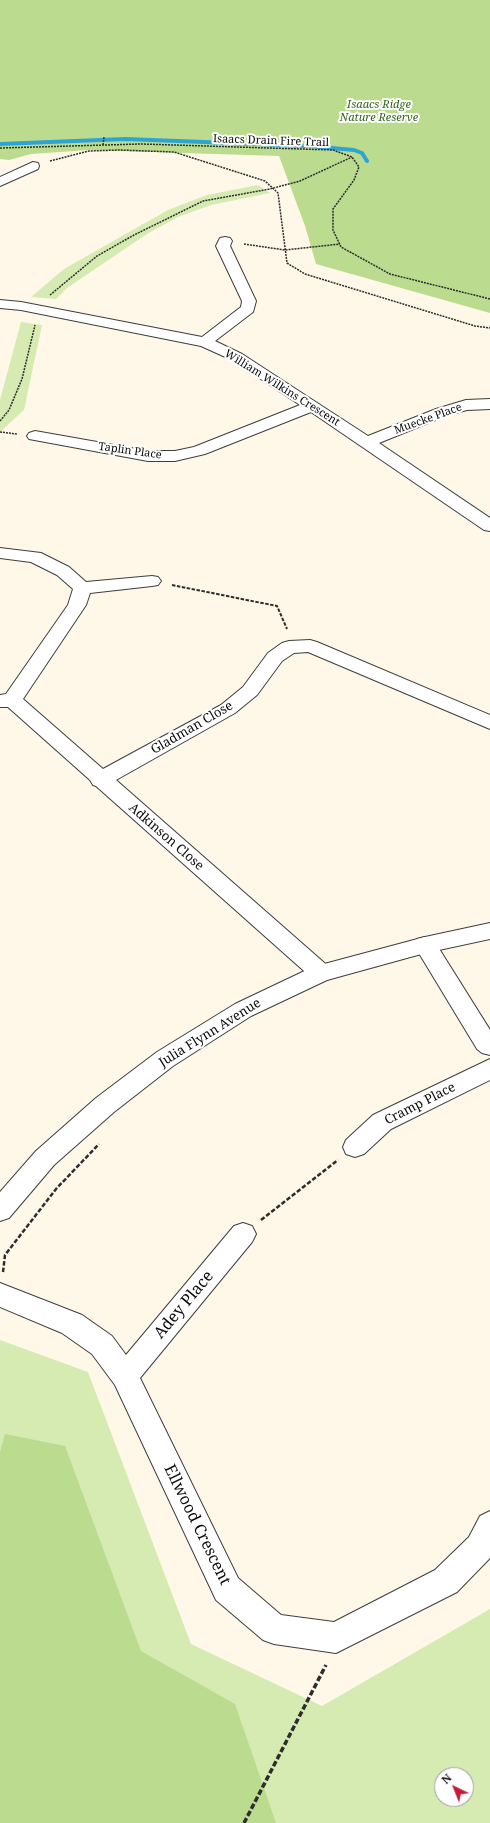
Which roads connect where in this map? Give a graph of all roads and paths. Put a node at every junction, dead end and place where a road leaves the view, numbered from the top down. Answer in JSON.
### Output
{"nodes":[{"id":1,"x":104,"y":137,"type":"dead end"},
{"id":2,"x":103,"y":145,"type":"junction"},
{"id":3,"x":0,"y":148,"type":"edge"},
{"id":4,"x":352,"y":157,"type":"junction"},
{"id":5,"x":34,"y":166,"type":"joint"},
{"id":6,"x":0,"y":182,"type":"edge"},
{"id":7,"x":273,"y":188,"type":"junction"},
{"id":8,"x":225,"y":241,"type":"joint"},
{"id":9,"x":340,"y":244,"type":"junction"},
{"id":10,"x":285,"y":250,"type":"junction"},
{"id":11,"x":490,"y":299,"type":"edge"},
{"id":12,"x":0,"y":304,"type":"edge"},
{"id":13,"x":50,"y":312,"type":"junction"},
{"id":14,"x":490,"y":328,"type":"edge"},
{"id":15,"x":206,"y":342,"type":"junction"},
{"id":16,"x":490,"y":404,"type":"edge"},
{"id":17,"x":312,"y":406,"type":"junction"},
{"id":18,"x":0,"y":420,"type":"edge"},
{"id":19,"x":35,"y":436,"type":"dead end"},
{"id":20,"x":367,"y":442,"type":"junction"},
{"id":21,"x":490,"y":526,"type":"edge"},
{"id":22,"x":0,"y":553,"type":"edge"},
{"id":23,"x":152,"y":580,"type":"joint"},
{"id":24,"x":82,"y":588,"type":"junction"},
{"id":25,"x":289,"y":641,"type":"junction"},
{"id":26,"x":6,"y":700,"type":"edge"},
{"id":27,"x":490,"y":723,"type":"edge"},
{"id":28,"x":100,"y":780,"type":"junction"},
{"id":29,"x":490,"y":931,"type":"edge"},
{"id":30,"x":425,"y":945,"type":"junction"},
{"id":31,"x":321,"y":973,"type":"junction"},
{"id":32,"x":490,"y":1046,"type":"edge"},
{"id":33,"x":490,"y":1069,"type":"edge"},
{"id":34,"x":105,"y":1139,"type":"dead end"},
{"id":35,"x":355,"y":1147,"type":"joint"},
{"id":36,"x":0,"y":1210,"type":"edge"},
{"id":37,"x":243,"y":1234,"type":"joint"},
{"id":38,"x":6,"y":1297,"type":"edge"},
{"id":39,"x":125,"y":1376,"type":"junction"},
{"id":40,"x":490,"y":1526,"type":"edge"},
{"id":41,"x":336,"y":1638,"type":"junction"},
{"id":42,"x":244,"y":1823,"type":"edge"}],
"edges":[{"from":1,"to":2,"type":"path"},
{"from":2,"to":3,"type":"path","name":"Isaacs Drain Fire Trail"},
{"from":2,"to":4,"type":"path","name":"Isaacs Drain Fire Trail"},
{"from":4,"to":7,"type":"path"},
{"from":4,"to":9,"type":"path"},
{"from":5,"to":6,"type":"street"},
{"from":5,"to":7,"type":"path"},
{"from":7,"to":10,"type":"path"},
{"from":7,"to":13,"type":"path"},
{"from":8,"to":10,"type":"path"},
{"from":8,"to":15,"type":"street"},
{"from":9,"to":10,"type":"path"},
{"from":9,"to":11,"type":"path"},
{"from":10,"to":14,"type":"path"},
{"from":12,"to":13,"type":"street","name":"William Wilkins Crescent"},
{"from":13,"to":15,"type":"street","name":"William Wilkins Crescent"},
{"from":13,"to":18,"type":"path"},
{"from":15,"to":17,"type":"street","name":"William Wilkins Crescent"},
{"from":16,"to":20,"type":"street","name":"Muecke Place"},
{"from":17,"to":19,"type":"street","name":"Taplin Place"},
{"from":17,"to":20,"type":"street","name":"William Wilkins Crescent"},
{"from":20,"to":21,"type":"street","name":"William Wilkins Crescent"},
{"from":22,"to":24,"type":"street"},
{"from":23,"to":24,"type":"street"},
{"from":23,"to":25,"type":"path"},
{"from":24,"to":26,"type":"street","name":"Adkinson Close"},
{"from":25,"to":27,"type":"street"},
{"from":25,"to":28,"type":"street","name":"Gladman Close"},
{"from":26,"to":28,"type":"street","name":"Adkinson Close"},
{"from":28,"to":31,"type":"street","name":"Adkinson Close"},
{"from":29,"to":30,"type":"street","name":"Julia Flynn Avenue"},
{"from":30,"to":31,"type":"street","name":"Julia Flynn Avenue"},
{"from":30,"to":32,"type":"street"},
{"from":31,"to":36,"type":"street","name":"Julia Flynn Avenue"},
{"from":33,"to":35,"type":"street","name":"Cramp Place"},
{"from":34,"to":38,"type":"path"},
{"from":35,"to":37,"type":"path"},
{"from":37,"to":39,"type":"street","name":"Adey Place"},
{"from":38,"to":39,"type":"street","name":"Ellwood Crescent"},
{"from":39,"to":41,"type":"street","name":"Ellwood Crescent"},
{"from":40,"to":41,"type":"street"},
{"from":41,"to":42,"type":"path"}]}
